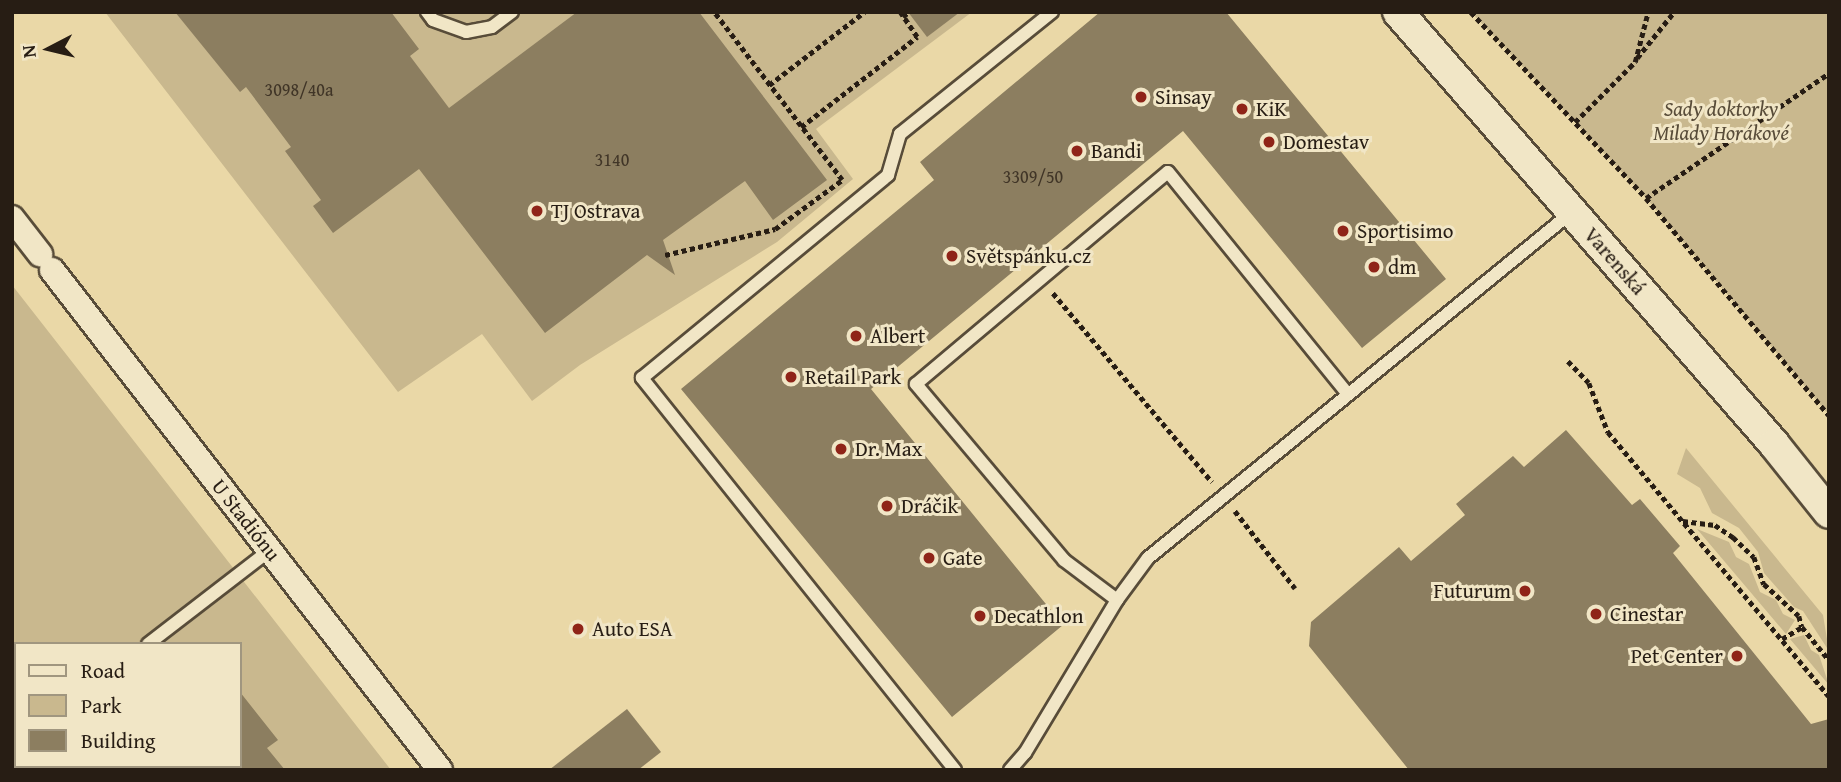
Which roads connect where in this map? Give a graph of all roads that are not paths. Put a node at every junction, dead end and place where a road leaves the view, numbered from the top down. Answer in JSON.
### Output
{"nodes":[{"id":1,"x":427,"y":12,"type":"edge"},
{"id":2,"x":512,"y":12,"type":"edge"},
{"id":3,"x":1052,"y":12,"type":"edge"},
{"id":4,"x":1398,"y":12,"type":"edge"},
{"id":5,"x":1572,"y":212,"type":"junction"},
{"id":6,"x":12,"y":218,"type":"edge"},
{"id":7,"x":1348,"y":394,"type":"junction"},
{"id":8,"x":1829,"y":513,"type":"edge"},
{"id":9,"x":270,"y":551,"type":"junction"},
{"id":10,"x":1117,"y":600,"type":"junction"},
{"id":11,"x":151,"y":642,"type":"edge"},
{"id":12,"x":440,"y":770,"type":"edge"},
{"id":13,"x":955,"y":770,"type":"edge"},
{"id":14,"x":1010,"y":770,"type":"edge"}],
"edges":[{"from":1,"to":2,"type":"lane"},
{"from":3,"to":13,"type":"lane"},
{"from":4,"to":5,"type":"street","name":"Varenská"},
{"from":5,"to":7,"type":"lane"},
{"from":5,"to":8,"type":"street","name":"Varenská"},
{"from":6,"to":9,"type":"street","name":"U Stadiónu"},
{"from":7,"to":10,"type":"lane"},
{"from":7,"to":10,"type":"lane"},
{"from":9,"to":11,"type":"lane"},
{"from":9,"to":12,"type":"street","name":"U Stadiónu"},
{"from":10,"to":14,"type":"lane"}]}
